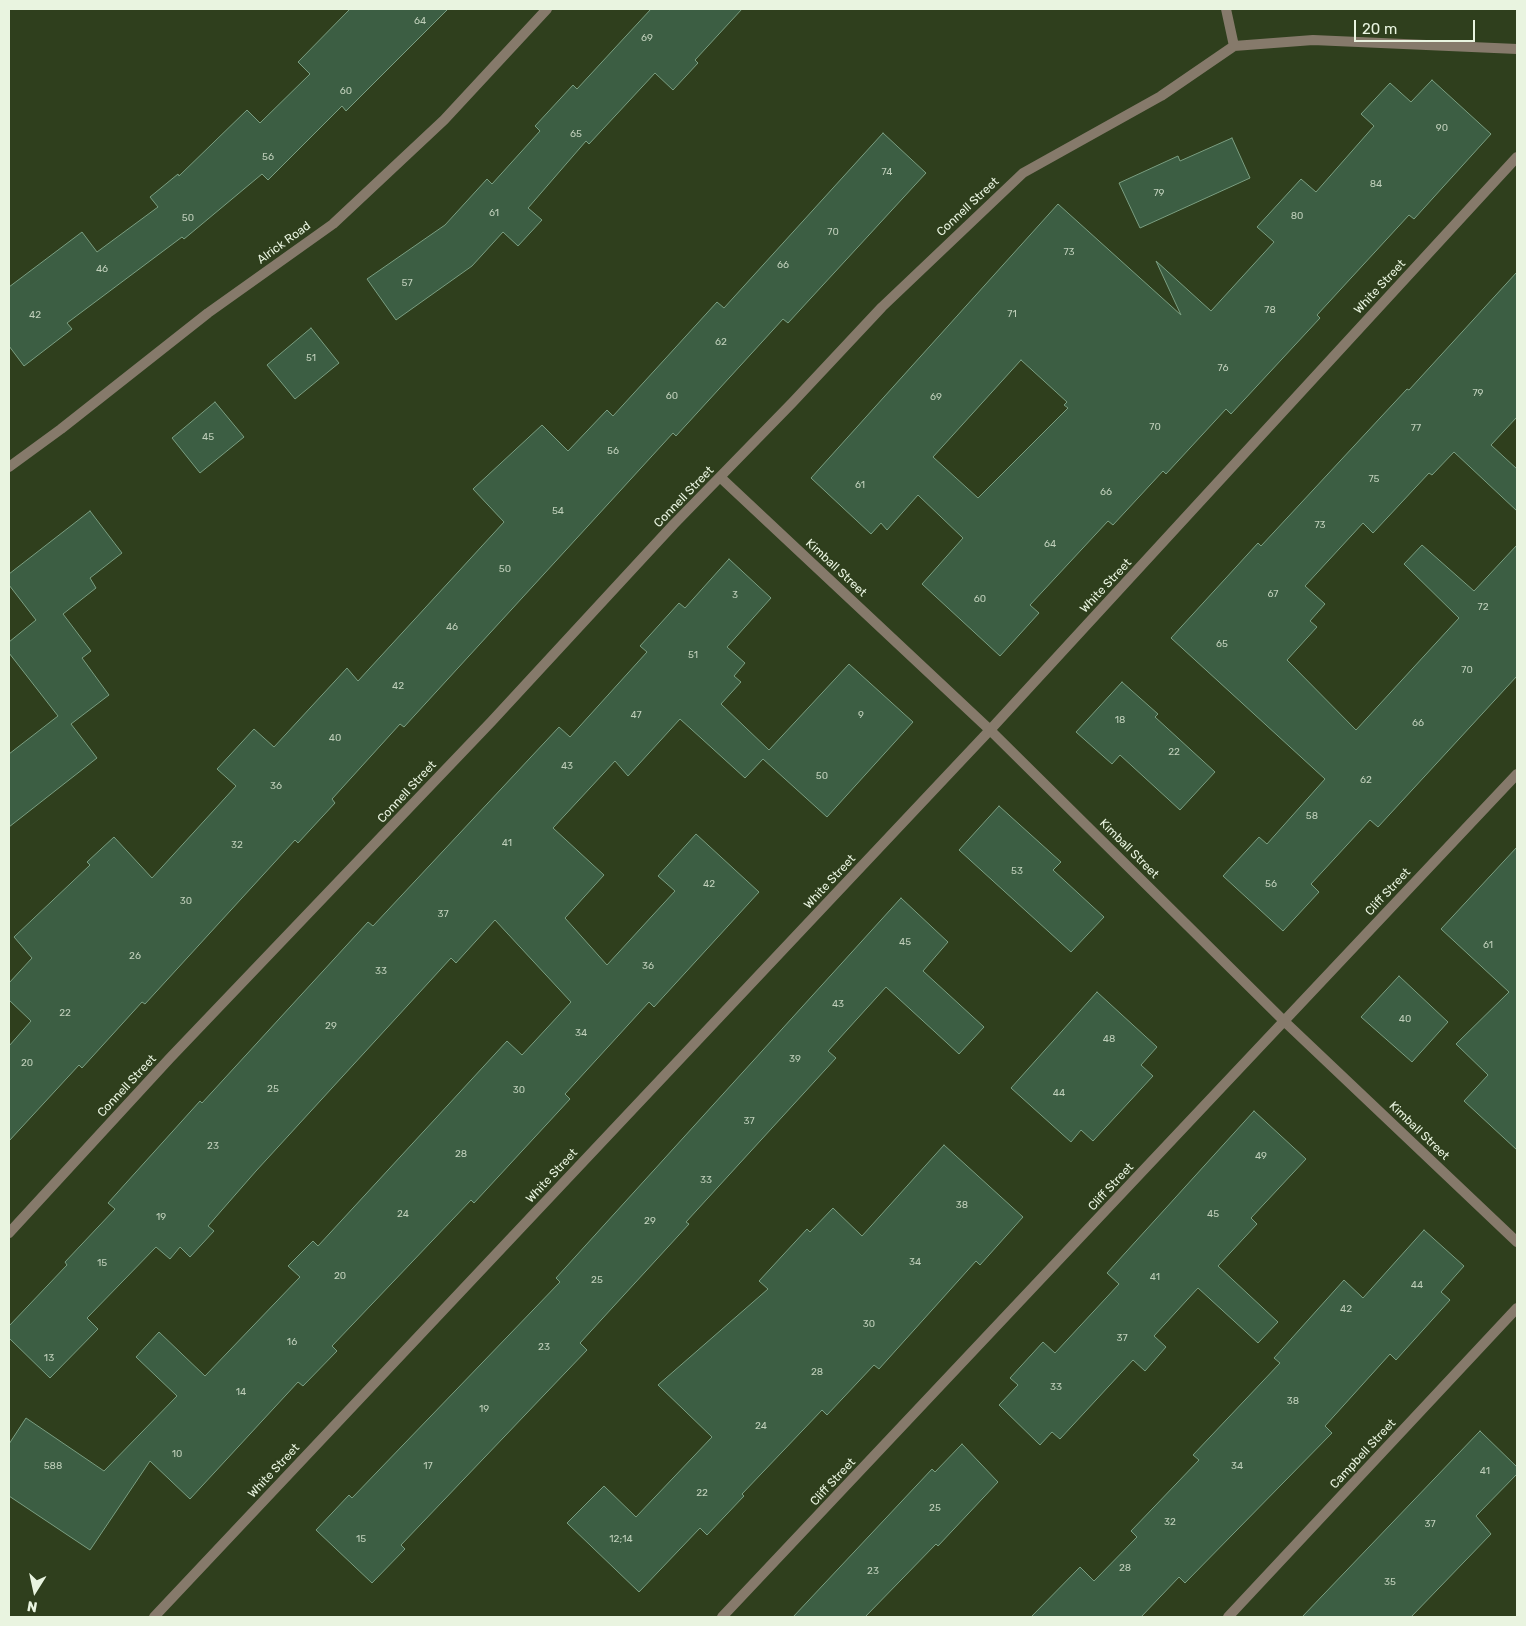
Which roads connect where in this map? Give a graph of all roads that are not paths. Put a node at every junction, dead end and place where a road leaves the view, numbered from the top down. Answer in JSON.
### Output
{"nodes":[{"id":1,"x":546,"y":9,"type":"edge"},
{"id":2,"x":1226,"y":9,"type":"edge"},
{"id":3,"x":1234,"y":46,"type":"junction"},
{"id":4,"x":1517,"y":49,"type":"edge"},
{"id":5,"x":1517,"y":157,"type":"edge"},
{"id":6,"x":9,"y":467,"type":"edge"},
{"id":7,"x":720,"y":477,"type":"junction"},
{"id":8,"x":990,"y":730,"type":"junction"},
{"id":9,"x":1517,"y":774,"type":"edge"},
{"id":10,"x":1284,"y":1021,"type":"junction"},
{"id":11,"x":9,"y":1233,"type":"edge"},
{"id":12,"x":1517,"y":1242,"type":"edge"},
{"id":13,"x":1517,"y":1308,"type":"edge"},
{"id":14,"x":154,"y":1617,"type":"edge"},
{"id":15,"x":722,"y":1617,"type":"edge"},
{"id":16,"x":1228,"y":1617,"type":"edge"}],
"edges":[{"from":1,"to":6,"type":"street","name":"Alrick Road"},
{"from":2,"to":3,"type":"street"},
{"from":3,"to":4,"type":"street"},
{"from":3,"to":7,"type":"street","name":"Connell Street"},
{"from":5,"to":8,"type":"street","name":"White Street"},
{"from":7,"to":8,"type":"street","name":"Kimball Street"},
{"from":7,"to":11,"type":"street","name":"Connell Street"},
{"from":8,"to":10,"type":"street","name":"Kimball Street"},
{"from":8,"to":14,"type":"street","name":"White Street"},
{"from":9,"to":10,"type":"street","name":"Cliff Street"},
{"from":10,"to":12,"type":"street","name":"Kimball Street"},
{"from":10,"to":15,"type":"street","name":"Cliff Street"},
{"from":13,"to":16,"type":"street","name":"Campbell Street"}]}
